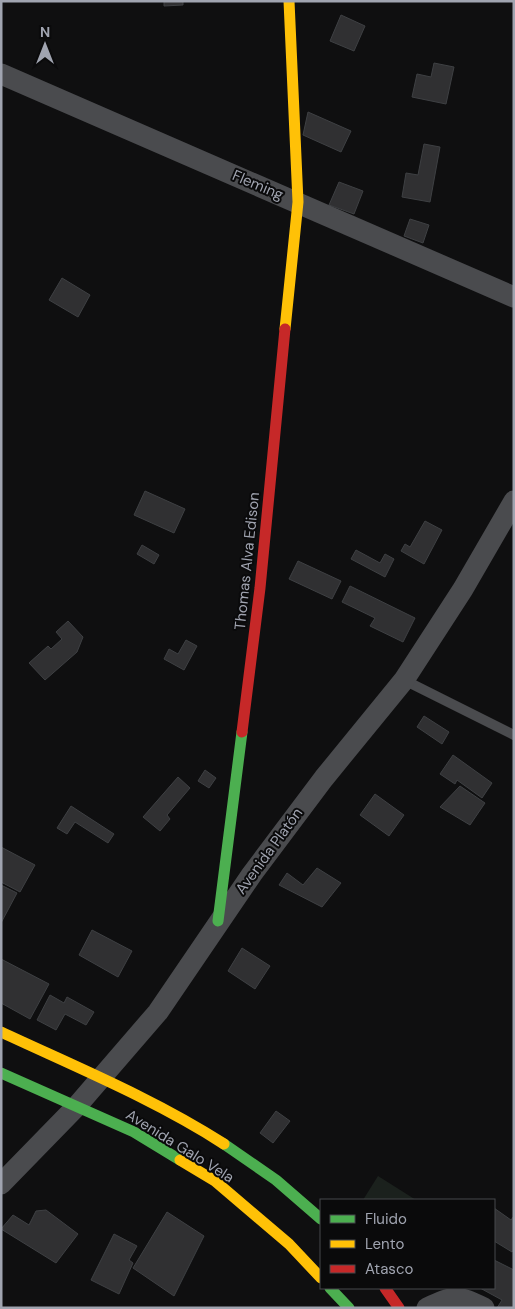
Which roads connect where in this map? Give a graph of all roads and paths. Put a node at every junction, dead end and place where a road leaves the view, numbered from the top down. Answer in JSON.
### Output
{"nodes":[{"id":1,"x":289,"y":1,"type":"edge"},
{"id":2,"x":1,"y":74,"type":"edge"},
{"id":3,"x":298,"y":202,"type":"junction"},
{"id":4,"x":514,"y":297,"type":"edge"},
{"id":5,"x":514,"y":501,"type":"edge"},
{"id":6,"x":404,"y":680,"type":"junction"},
{"id":7,"x":514,"y":735,"type":"edge"},
{"id":8,"x":218,"y":921,"type":"junction"},
{"id":9,"x":1,"y":1032,"type":"edge"},
{"id":10,"x":1,"y":1073,"type":"edge"},
{"id":11,"x":101,"y":1079,"type":"junction"},
{"id":12,"x":76,"y":1107,"type":"junction"},
{"id":13,"x":1,"y":1184,"type":"edge"},
{"id":14,"x":320,"y":1218,"type":"edge"},
{"id":15,"x":320,"y":1277,"type":"edge"},
{"id":16,"x":331,"y":1289,"type":"edge"},
{"id":17,"x":386,"y":1289,"type":"edge"},
{"id":18,"x":349,"y":1308,"type":"edge"},
{"id":19,"x":399,"y":1308,"type":"edge"},
{"id":20,"x":428,"y":1308,"type":"edge"},
{"id":21,"x":484,"y":1308,"type":"edge"}],
"edges":[{"from":1,"to":3,"type":"street","name":"Thomas Alva Edison"},
{"from":2,"to":3,"type":"street","name":"Fleming"},
{"from":3,"to":4,"type":"street","name":"Fleming"},
{"from":3,"to":8,"type":"street","name":"Thomas Alva Edison"},
{"from":5,"to":6,"type":"street","name":"Avenida Platón"},
{"from":6,"to":7,"type":"lane"},
{"from":6,"to":8,"type":"street","name":"Avenida Platón"},
{"from":8,"to":11,"type":"street","name":"Avenida Platón"},
{"from":9,"to":11,"type":"street","name":"Avenida Galo Vela"},
{"from":10,"to":12,"type":"street","name":"Avenida Galo Vela"},
{"from":11,"to":12,"type":"street","name":"Avenida Platón"},
{"from":11,"to":14,"type":"street","name":"Avenida Galo Vela"},
{"from":12,"to":13,"type":"street","name":"Avenida Platón"},
{"from":12,"to":15,"type":"street","name":"Avenida Galo Vela"},
{"from":16,"to":18,"type":"street"},
{"from":17,"to":19,"type":"street"},
{"from":20,"to":21,"type":"street"}]}
